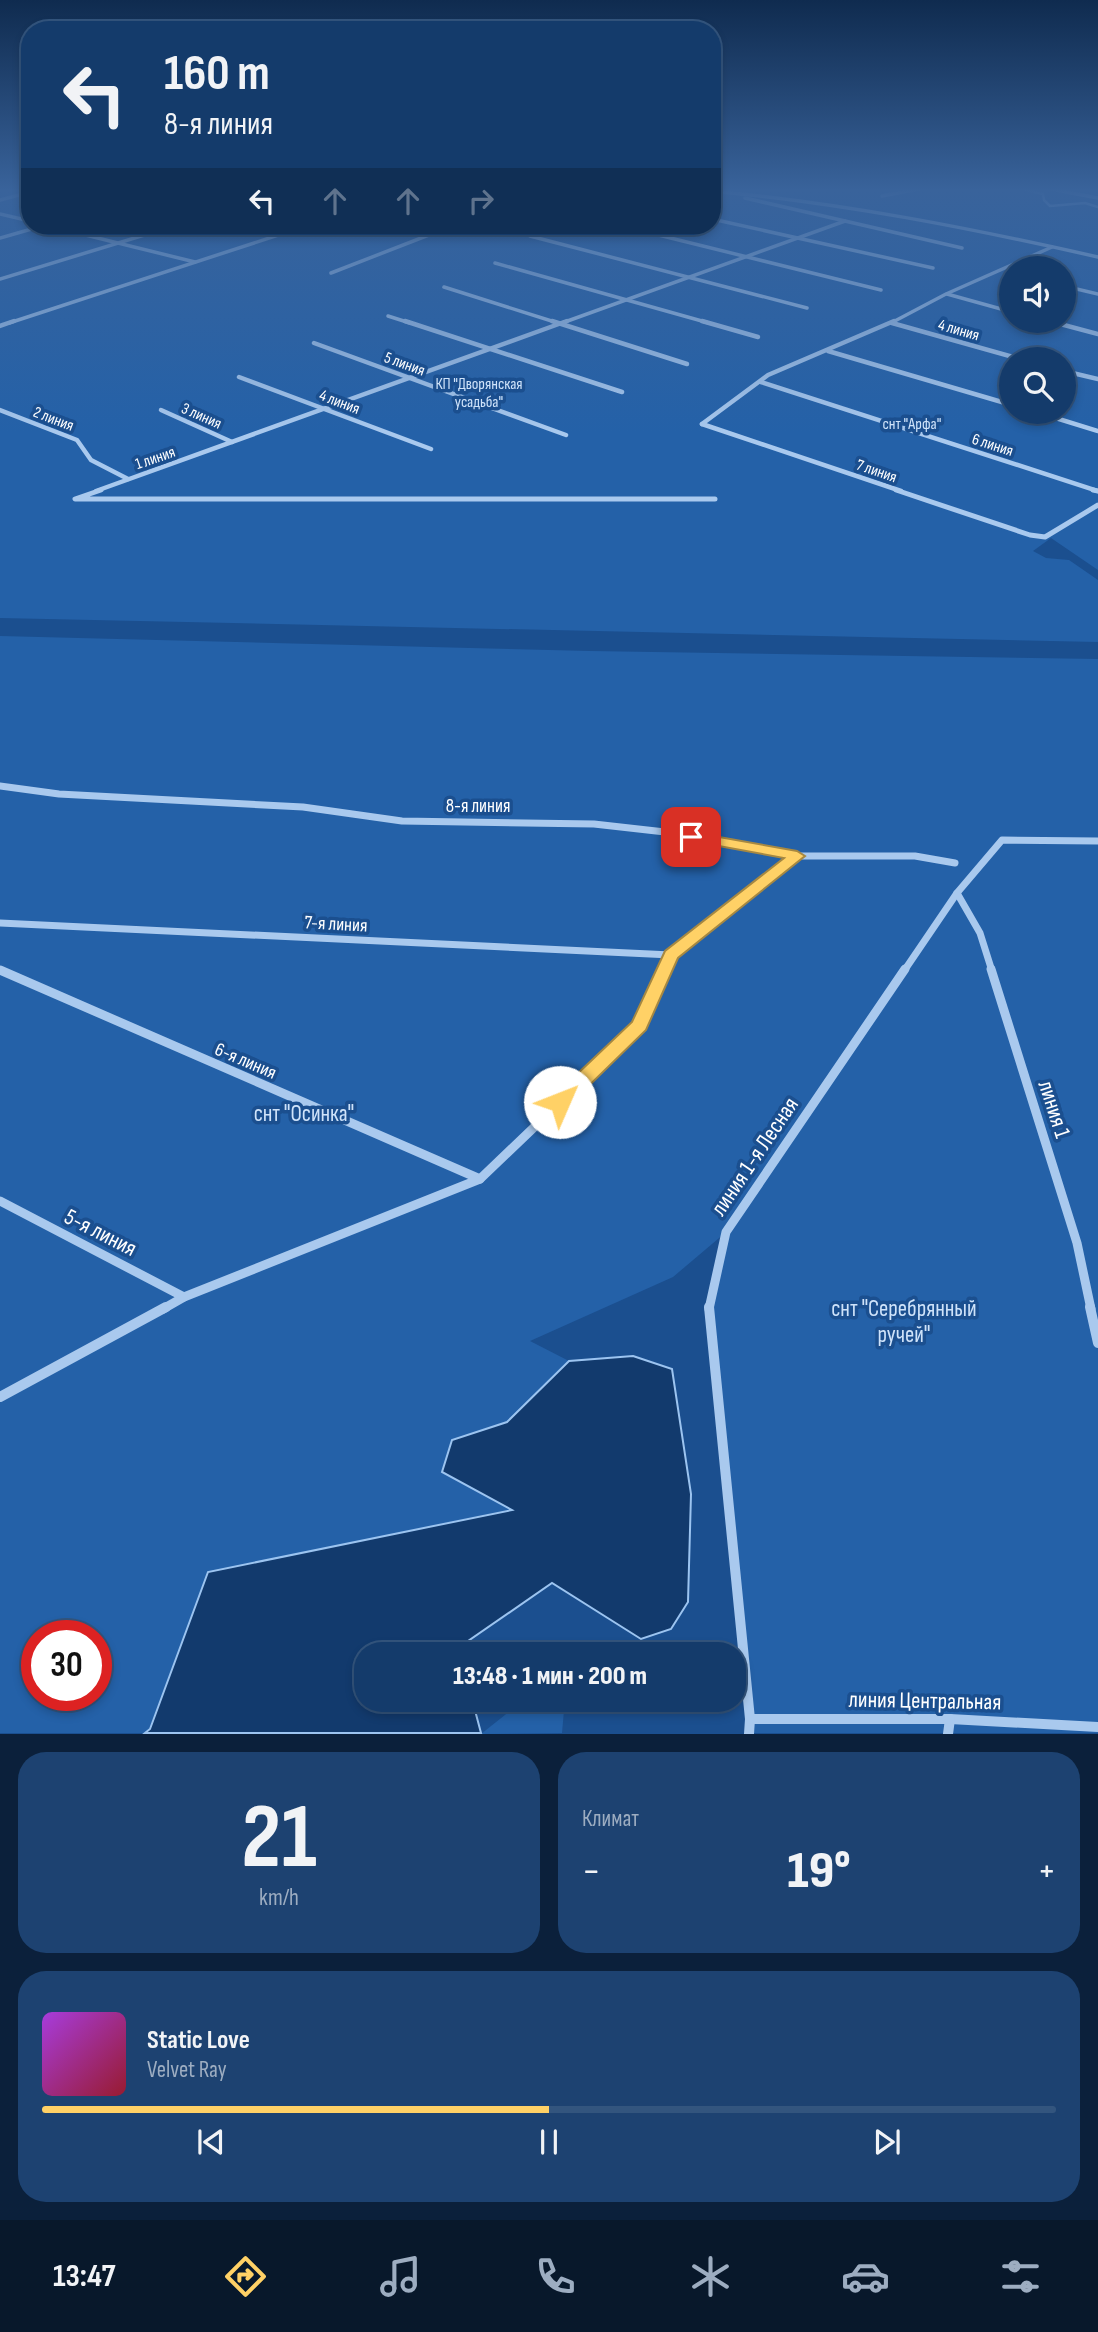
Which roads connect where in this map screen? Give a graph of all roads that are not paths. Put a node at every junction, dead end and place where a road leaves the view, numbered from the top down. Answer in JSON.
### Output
{"nodes":[{"id":1,"x":29,"y":270,"type":"edge"},
{"id":2,"x":172,"y":270,"type":"edge"},
{"id":3,"x":339,"y":270,"type":"edge"},
{"id":4,"x":522,"y":270,"type":"edge"},
{"id":5,"x":655,"y":270,"type":"edge"},
{"id":6,"x":707,"y":270,"type":"edge"},
{"id":7,"x":800,"y":270,"type":"edge"},
{"id":8,"x":331,"y":273,"type":"dead end"},
{"id":9,"x":999,"y":273,"type":"edge"},
{"id":10,"x":685,"y":278,"type":"junction"},
{"id":11,"x":0,"y":279,"type":"edge"},
{"id":12,"x":444,"y":287,"type":"dead end"},
{"id":13,"x":1076,"y":289,"type":"edge"},
{"id":14,"x":881,"y":290,"type":"dead end"},
{"id":15,"x":946,"y":294,"type":"junction"},
{"id":16,"x":1098,"y":294,"type":"edge"},
{"id":17,"x":624,"y":300,"type":"junction"},
{"id":18,"x":807,"y":308,"type":"dead end"},
{"id":19,"x":999,"y":308,"type":"edge"},
{"id":20,"x":388,"y":316,"type":"dead end"},
{"id":21,"x":891,"y":323,"type":"junction"},
{"id":22,"x":559,"y":324,"type":"junction"},
{"id":23,"x":0,"y":326,"type":"edge"},
{"id":24,"x":1076,"y":328,"type":"edge"},
{"id":25,"x":1098,"y":334,"type":"edge"},
{"id":26,"x":758,"y":337,"type":"dead end"},
{"id":27,"x":314,"y":343,"type":"dead end"},
{"id":28,"x":489,"y":349,"type":"junction"},
{"id":29,"x":827,"y":350,"type":"junction"},
{"id":30,"x":999,"y":353,"type":"edge"},
{"id":31,"x":687,"y":364,"type":"dead end"},
{"id":32,"x":1076,"y":374,"type":"edge"},
{"id":33,"x":239,"y":377,"type":"dead end"},
{"id":34,"x":411,"y":378,"type":"junction"},
{"id":35,"x":1098,"y":379,"type":"edge"},
{"id":36,"x":761,"y":382,"type":"junction"},
{"id":37,"x":622,"y":392,"type":"dead end"},
{"id":38,"x":999,"y":401,"type":"edge"},
{"id":39,"x":326,"y":409,"type":"junction"},
{"id":40,"x":0,"y":410,"type":"edge"},
{"id":41,"x":161,"y":410,"type":"dead end"},
{"id":42,"x":1075,"y":424,"type":"edge"},
{"id":43,"x":1098,"y":431,"type":"edge"},
{"id":44,"x":566,"y":435,"type":"dead end"},
{"id":45,"x":233,"y":442,"type":"junction"},
{"id":46,"x":431,"y":449,"type":"dead end"},
{"id":47,"x":128,"y":479,"type":"junction"},
{"id":48,"x":1098,"y":491,"type":"edge"},
{"id":49,"x":715,"y":499,"type":"dead end"},
{"id":50,"x":1098,"y":505,"type":"edge"},
{"id":51,"x":0,"y":786,"type":"edge"},
{"id":52,"x":1098,"y":841,"type":"edge"},
{"id":53,"x":797,"y":856,"type":"junction"},
{"id":54,"x":955,"y":863,"type":"dead end"},
{"id":55,"x":957,"y":893,"type":"junction"},
{"id":56,"x":0,"y":923,"type":"edge"},
{"id":57,"x":671,"y":955,"type":"junction"},
{"id":58,"x":0,"y":970,"type":"edge"},
{"id":59,"x":480,"y":1178,"type":"junction"},
{"id":60,"x":0,"y":1202,"type":"edge"},
{"id":61,"x":184,"y":1297,"type":"junction"},
{"id":62,"x":1098,"y":1343,"type":"edge"},
{"id":63,"x":0,"y":1397,"type":"edge"},
{"id":64,"x":750,"y":1719,"type":"junction"},
{"id":65,"x":950,"y":1719,"type":"junction"},
{"id":66,"x":1098,"y":1727,"type":"edge"},
{"id":67,"x":749,"y":1734,"type":"edge"},
{"id":68,"x":948,"y":1734,"type":"edge"}],
"edges":[{"from":1,"to":11,"type":"street"},
{"from":2,"to":23,"type":"street"},
{"from":3,"to":8,"type":"street"},
{"from":4,"to":17,"type":"street"},
{"from":5,"to":10,"type":"street"},
{"from":6,"to":10,"type":"street","name":"1 линия"},
{"from":7,"to":14,"type":"street"},
{"from":9,"to":15,"type":"street"},
{"from":10,"to":17,"type":"street","name":"1 линия"},
{"from":10,"to":18,"type":"street"},
{"from":12,"to":22,"type":"street"},
{"from":13,"to":16,"type":"street"},
{"from":15,"to":19,"type":"street"},
{"from":15,"to":21,"type":"street"},
{"from":17,"to":22,"type":"street","name":"1 линия"},
{"from":17,"to":26,"type":"street"},
{"from":20,"to":28,"type":"street"},
{"from":21,"to":29,"type":"street"},
{"from":21,"to":30,"type":"street","name":"4 линия"},
{"from":22,"to":28,"type":"street","name":"1 линия"},
{"from":22,"to":31,"type":"street"},
{"from":24,"to":25,"type":"street"},
{"from":27,"to":34,"type":"street","name":"5 линия"},
{"from":28,"to":34,"type":"street","name":"1 линия"},
{"from":28,"to":37,"type":"street"},
{"from":29,"to":36,"type":"street"},
{"from":29,"to":38,"type":"street"},
{"from":32,"to":35,"type":"street"},
{"from":33,"to":39,"type":"street","name":"4 линия"},
{"from":34,"to":39,"type":"street","name":"1 линия"},
{"from":34,"to":44,"type":"street","name":"5 линия"},
{"from":36,"to":48,"type":"street","name":"6 линия"},
{"from":36,"to":50,"type":"street","name":"7 линия"},
{"from":39,"to":45,"type":"street","name":"1 линия"},
{"from":39,"to":46,"type":"street","name":"4 линия"},
{"from":40,"to":47,"type":"street","name":"2 линия"},
{"from":41,"to":45,"type":"street","name":"3 линия"},
{"from":42,"to":43,"type":"street"},
{"from":45,"to":47,"type":"street","name":"1 линия"},
{"from":47,"to":49,"type":"street","name":"1 линия"},
{"from":51,"to":53,"type":"street","name":"8-я линия"},
{"from":52,"to":55,"type":"street","name":"линия 1-я Лесная"},
{"from":53,"to":54,"type":"street","name":"8-я линия"},
{"from":53,"to":57,"type":"street"},
{"from":55,"to":62,"type":"street","name":"линия 1"},
{"from":55,"to":64,"type":"street","name":"линия 1-я Лесная"},
{"from":56,"to":57,"type":"street","name":"7-я линия"},
{"from":57,"to":59,"type":"street"},
{"from":58,"to":59,"type":"street","name":"6-я линия"},
{"from":59,"to":61,"type":"street"},
{"from":60,"to":61,"type":"street","name":"5-я линия"},
{"from":61,"to":63,"type":"street"},
{"from":64,"to":65,"type":"street","name":"линия Центральная"},
{"from":64,"to":67,"type":"street","name":"линия 1-я Лесная"},
{"from":65,"to":66,"type":"street","name":"линия Центральная"},
{"from":65,"to":68,"type":"street"}]}
